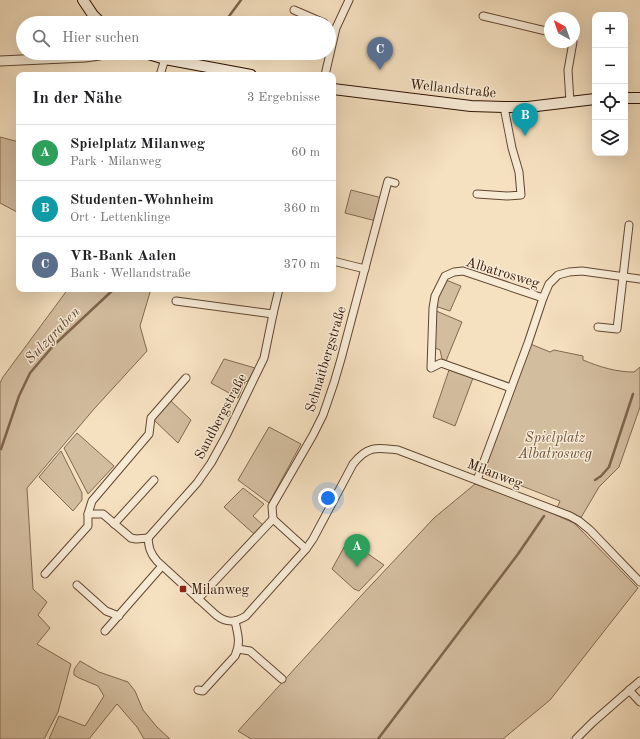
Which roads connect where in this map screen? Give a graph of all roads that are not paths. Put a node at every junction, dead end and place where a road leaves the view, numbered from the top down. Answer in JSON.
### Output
{"nodes":[{"id":1,"x":83,"y":0,"type":"edge"},
{"id":2,"x":349,"y":0,"type":"edge"},
{"id":3,"x":294,"y":10,"type":"dead end"},
{"id":4,"x":94,"y":16,"type":"edge"},
{"id":5,"x":308,"y":16,"type":"edge"},
{"id":6,"x":483,"y":16,"type":"dead end"},
{"id":7,"x":336,"y":22,"type":"edge"},
{"id":8,"x":544,"y":31,"type":"edge"},
{"id":9,"x":571,"y":48,"type":"edge"},
{"id":10,"x":28,"y":60,"type":"edge"},
{"id":11,"x":165,"y":60,"type":"edge"},
{"id":12,"x":170,"y":60,"type":"edge"},
{"id":13,"x":328,"y":60,"type":"edge"},
{"id":14,"x":0,"y":61,"type":"edge"},
{"id":15,"x":161,"y":72,"type":"edge"},
{"id":16,"x":235,"y":72,"type":"edge"},
{"id":17,"x":326,"y":72,"type":"edge"},
{"id":18,"x":336,"y":89,"type":"edge"},
{"id":19,"x":628,"y":98,"type":"edge"},
{"id":20,"x":640,"y":98,"type":"edge"},
{"id":21,"x":592,"y":99,"type":"edge"},
{"id":22,"x":570,"y":102,"type":"junction"},
{"id":23,"x":504,"y":107,"type":"junction"},
{"id":24,"x":395,"y":183,"type":"dead end"},
{"id":25,"x":477,"y":194,"type":"dead end"},
{"id":26,"x":629,"y":225,"type":"dead end"},
{"id":27,"x":336,"y":262,"type":"edge"},
{"id":28,"x":364,"y":269,"type":"junction"},
{"id":29,"x":623,"y":277,"type":"junction"},
{"id":30,"x":640,"y":279,"type":"edge"},
{"id":31,"x":278,"y":292,"type":"edge"},
{"id":32,"x":543,"y":298,"type":"junction"},
{"id":33,"x":176,"y":301,"type":"dead end"},
{"id":34,"x":273,"y":314,"type":"junction"},
{"id":35,"x":598,"y":327,"type":"dead end"},
{"id":36,"x":186,"y":378,"type":"dead end"},
{"id":37,"x":511,"y":388,"type":"junction"},
{"id":38,"x":154,"y":480,"type":"dead end"},
{"id":39,"x":477,"y":480,"type":"junction"},
{"id":40,"x":88,"y":514,"type":"junction"},
{"id":41,"x":273,"y":519,"type":"junction"},
{"id":42,"x":114,"y":524,"type":"junction"},
{"id":43,"x":148,"y":538,"type":"junction"},
{"id":44,"x":306,"y":549,"type":"junction"},
{"id":45,"x":162,"y":566,"type":"junction"},
{"id":46,"x":45,"y":574,"type":"dead end"},
{"id":47,"x":640,"y":582,"type":"edge"},
{"id":48,"x":77,"y":585,"type":"dead end"},
{"id":49,"x":198,"y":599,"type":"junction"},
{"id":50,"x":118,"y":616,"type":"junction"},
{"id":51,"x":234,"y":621,"type":"junction"},
{"id":52,"x":105,"y":631,"type":"dead end"},
{"id":53,"x":238,"y":650,"type":"junction"},
{"id":54,"x":282,"y":679,"type":"dead end"},
{"id":55,"x":640,"y":681,"type":"edge"},
{"id":56,"x":198,"y":690,"type":"dead end"},
{"id":57,"x":629,"y":690,"type":"junction"},
{"id":58,"x":640,"y":702,"type":"edge"},
{"id":59,"x":576,"y":739,"type":"edge"}],
"edges":[{"from":1,"to":4,"type":"main road"},
{"from":2,"to":7,"type":"street"},
{"from":3,"to":5,"type":"street"},
{"from":6,"to":8,"type":"street"},
{"from":9,"to":22,"type":"street"},
{"from":10,"to":14,"type":"street"},
{"from":11,"to":15,"type":"street"},
{"from":12,"to":16,"type":"main road"},
{"from":13,"to":17,"type":"street"},
{"from":18,"to":23,"type":"main road","name":"Wellandstraße"},
{"from":19,"to":20,"type":"main road"},
{"from":21,"to":22,"type":"main road","name":"Wellandstraße"},
{"from":22,"to":23,"type":"main road","name":"Wellandstraße"},
{"from":23,"to":25,"type":"street"},
{"from":24,"to":28,"type":"street","name":"Schnaitbergstraße"},
{"from":26,"to":29,"type":"street"},
{"from":27,"to":28,"type":"street"},
{"from":28,"to":41,"type":"street","name":"Schnaitbergstraße"},
{"from":29,"to":30,"type":"street","name":"Albatrosweg"},
{"from":29,"to":32,"type":"street","name":"Albatrosweg"},
{"from":29,"to":35,"type":"street"},
{"from":31,"to":34,"type":"street","name":"Sandbergstraße"},
{"from":32,"to":37,"type":"street","name":"Albatrosweg"},
{"from":32,"to":37,"type":"street","name":"Albatrosweg"},
{"from":33,"to":34,"type":"street"},
{"from":34,"to":43,"type":"street","name":"Sandbergstraße"},
{"from":36,"to":40,"type":"street"},
{"from":37,"to":39,"type":"street","name":"Albatrosweg"},
{"from":38,"to":42,"type":"street"},
{"from":39,"to":44,"type":"street","name":"Milanweg"},
{"from":39,"to":47,"type":"street","name":"Milanweg"},
{"from":40,"to":42,"type":"street"},
{"from":40,"to":46,"type":"street"},
{"from":41,"to":44,"type":"street"},
{"from":41,"to":49,"type":"street"},
{"from":42,"to":43,"type":"street"},
{"from":43,"to":45,"type":"street"},
{"from":44,"to":51,"type":"street","name":"Milanweg"},
{"from":45,"to":49,"type":"street"},
{"from":45,"to":50,"type":"street"},
{"from":48,"to":50,"type":"street"},
{"from":49,"to":51,"type":"street"},
{"from":50,"to":52,"type":"street"},
{"from":51,"to":53,"type":"street"},
{"from":53,"to":54,"type":"street"},
{"from":53,"to":56,"type":"street"},
{"from":55,"to":57,"type":"street"},
{"from":57,"to":58,"type":"street"},
{"from":57,"to":59,"type":"street"}]}
